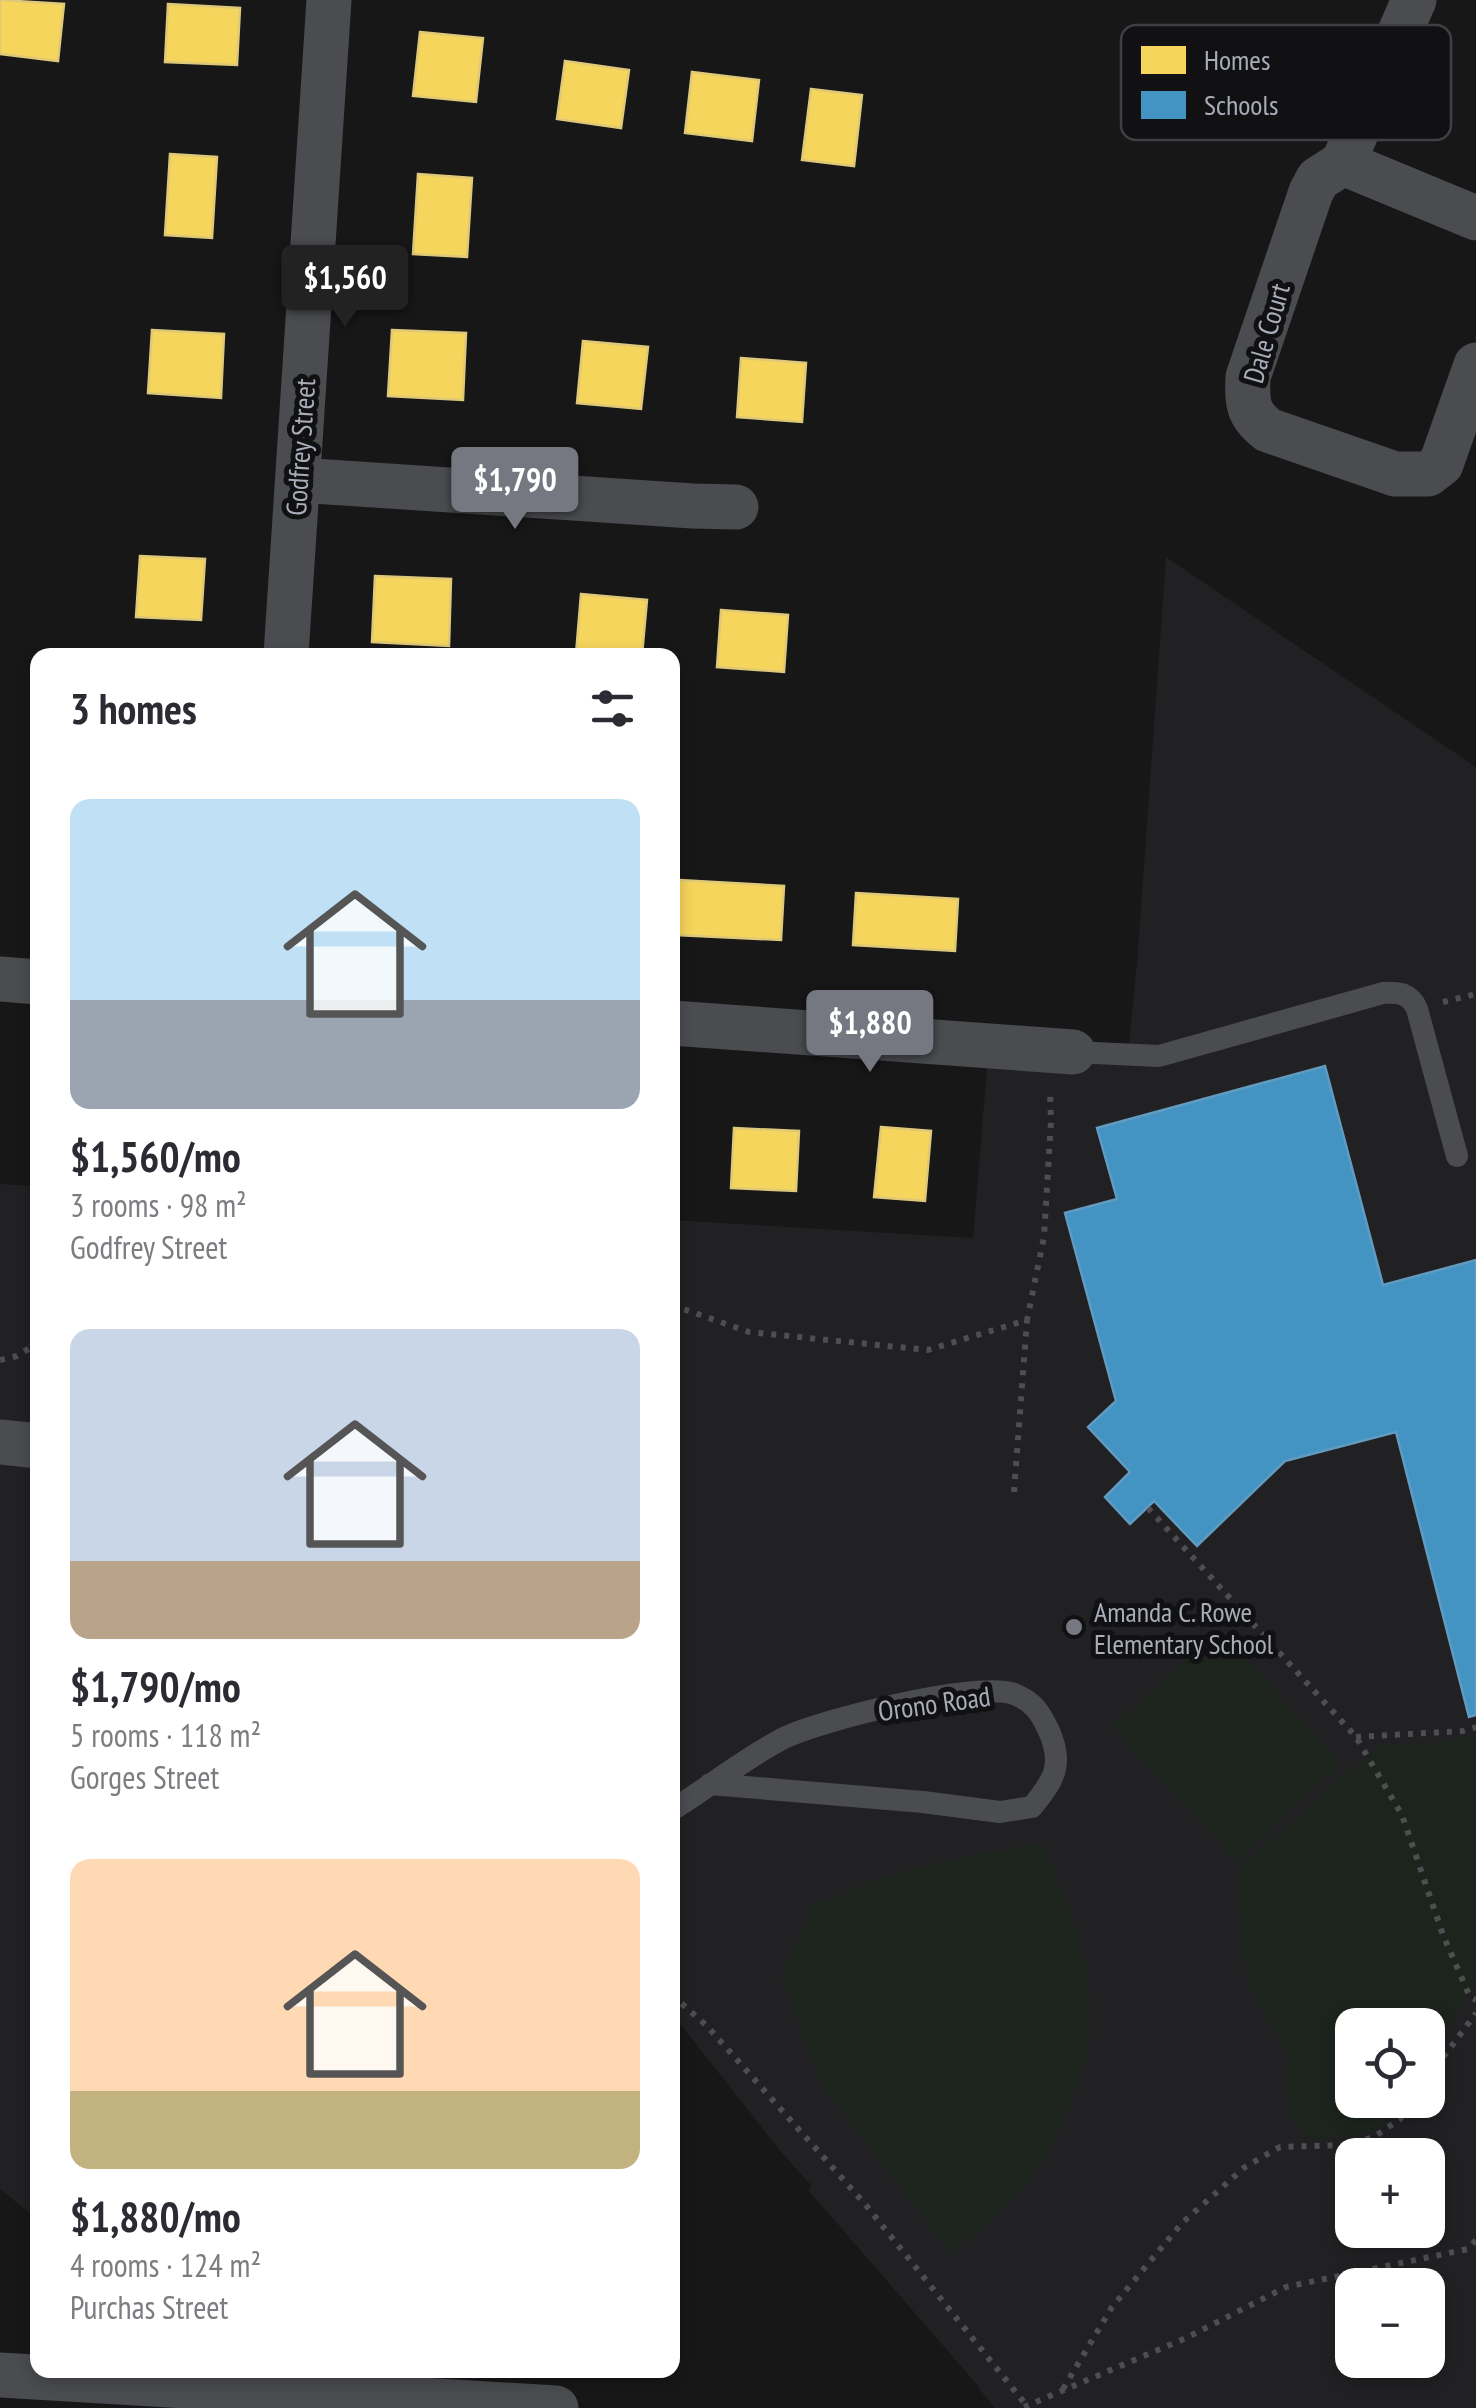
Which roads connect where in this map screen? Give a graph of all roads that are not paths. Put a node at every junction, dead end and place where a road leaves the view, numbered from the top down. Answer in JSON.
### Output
{"nodes":[{"id":1,"x":329,"y":0,"type":"edge"},
{"id":2,"x":1414,"y":0,"type":"edge"},
{"id":3,"x":1403,"y":25,"type":"edge"},
{"id":4,"x":1353,"y":140,"type":"edge"},
{"id":5,"x":1343,"y":163,"type":"junction"},
{"id":6,"x":1476,"y":218,"type":"edge"},
{"id":7,"x":1476,"y":365,"type":"edge"},
{"id":8,"x":298,"y":480,"type":"junction"},
{"id":9,"x":736,"y":507,"type":"dead end"},
{"id":10,"x":286,"y":648,"type":"edge"},
{"id":11,"x":0,"y":978,"type":"edge"},
{"id":12,"x":30,"y":981,"type":"edge"},
{"id":13,"x":680,"y":1023,"type":"edge"},
{"id":14,"x":1061,"y":1051,"type":"joint"},
{"id":15,"x":1457,"y":1156,"type":"dead end"},
{"id":16,"x":0,"y":1442,"type":"edge"},
{"id":17,"x":30,"y":1445,"type":"edge"},
{"id":18,"x":710,"y":1784,"type":"junction"},
{"id":19,"x":680,"y":1805,"type":"edge"},
{"id":20,"x":0,"y":2375,"type":"edge"},
{"id":21,"x":30,"y":2376,"type":"edge"},
{"id":22,"x":146,"y":2378,"type":"edge"},
{"id":23,"x":388,"y":2383,"type":"edge"},
{"id":24,"x":556,"y":2408,"type":"edge"}],
"edges":[{"from":1,"to":8,"type":"street","name":"Godfrey Street"},
{"from":2,"to":3,"type":"street"},
{"from":4,"to":5,"type":"street"},
{"from":5,"to":6,"type":"street"},
{"from":5,"to":7,"type":"street","name":"Dale Court"},
{"from":8,"to":9,"type":"street"},
{"from":8,"to":10,"type":"street","name":"Godfrey Street"},
{"from":11,"to":12,"type":"street"},
{"from":13,"to":14,"type":"street"},
{"from":14,"to":15,"type":"lane"},
{"from":16,"to":17,"type":"street"},
{"from":18,"to":18,"type":"lane","name":"Orono Road"},
{"from":18,"to":19,"type":"lane","name":"Orono Road"},
{"from":20,"to":21,"type":"street"},
{"from":22,"to":23,"type":"street"},
{"from":23,"to":24,"type":"street"}]}
